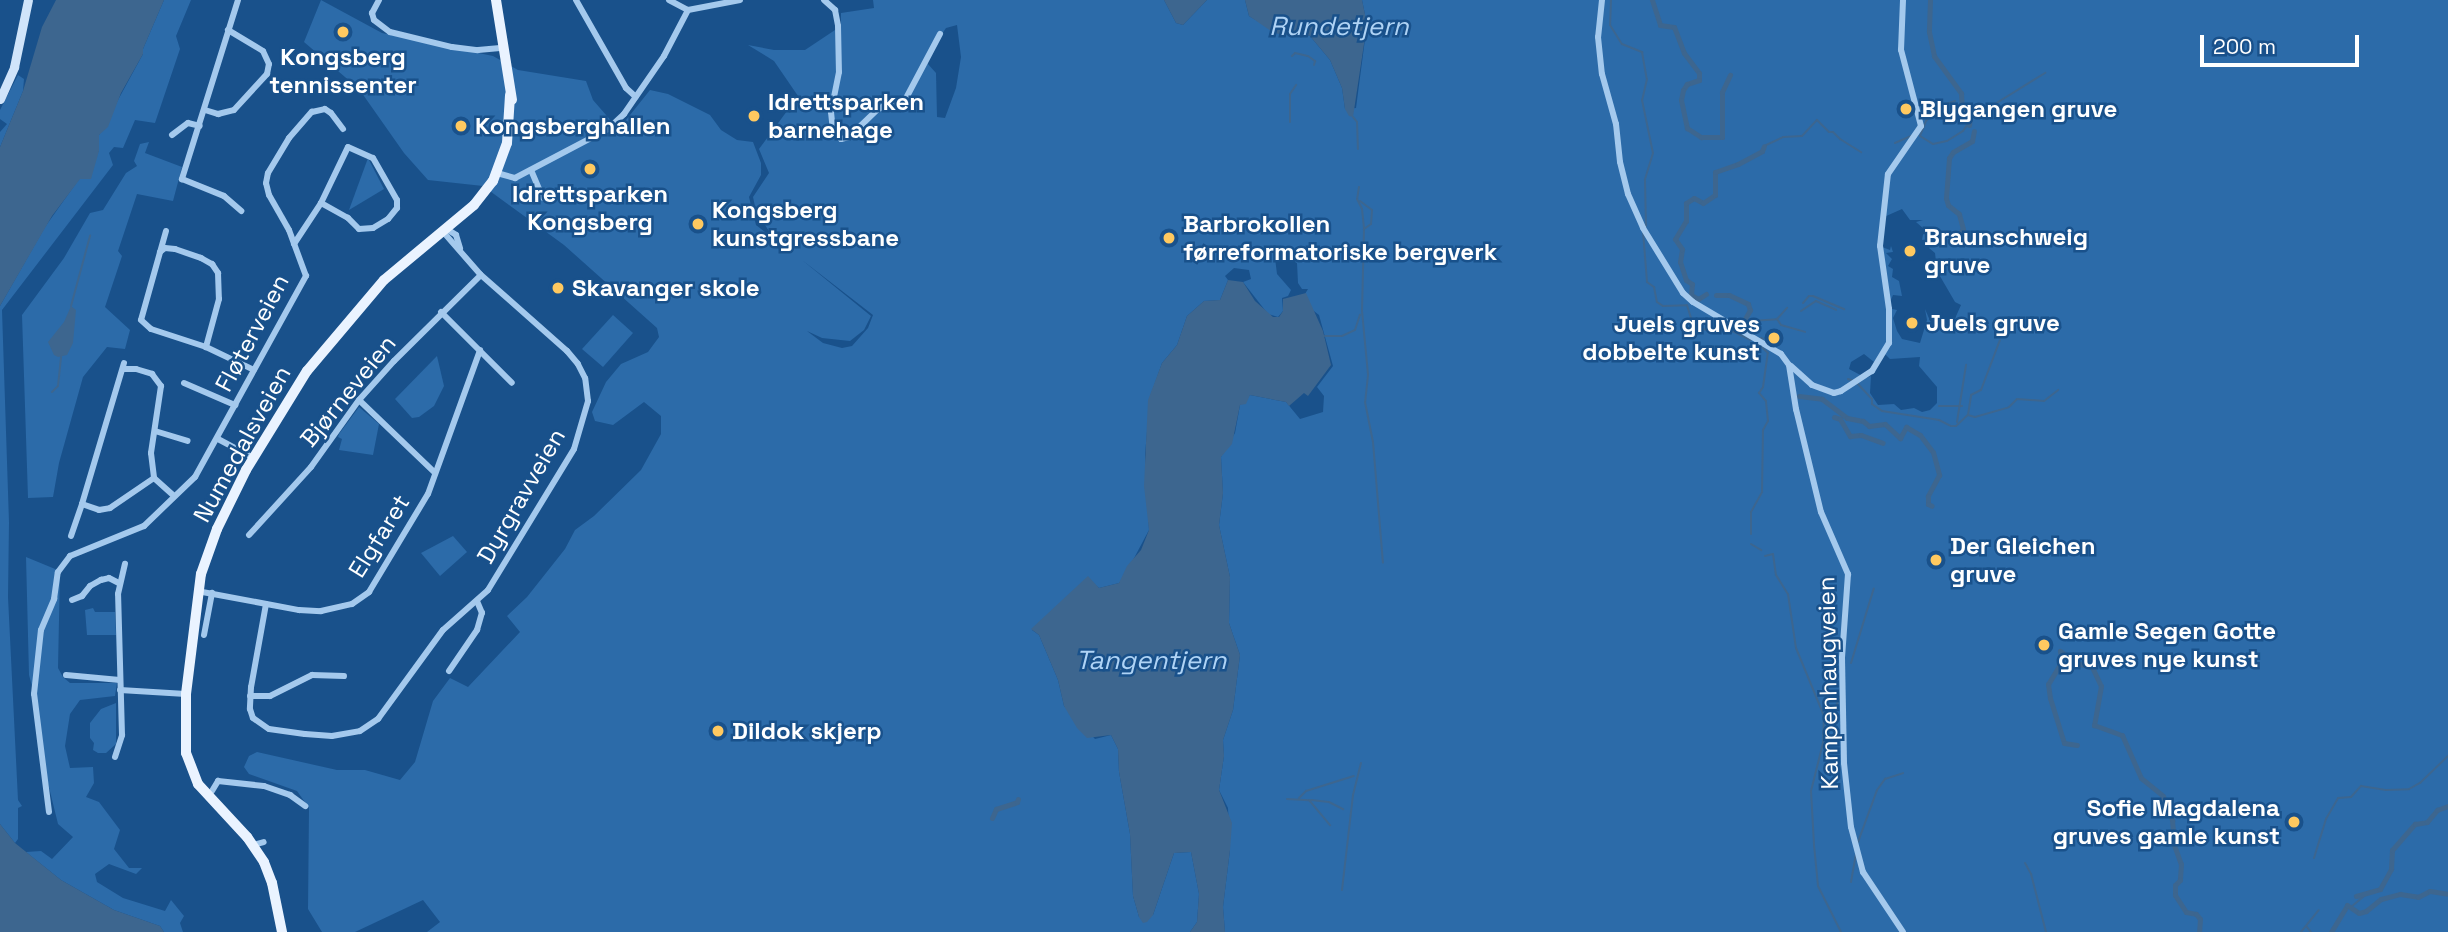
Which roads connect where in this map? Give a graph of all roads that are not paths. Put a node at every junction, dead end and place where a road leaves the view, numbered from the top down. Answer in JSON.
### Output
{"nodes":[{"id":1,"x":28,"y":0,"type":"edge"},
{"id":2,"x":238,"y":0,"type":"edge"},
{"id":3,"x":379,"y":0,"type":"edge"},
{"id":4,"x":496,"y":0,"type":"edge"},
{"id":5,"x":576,"y":0,"type":"edge"},
{"id":6,"x":669,"y":0,"type":"edge"},
{"id":7,"x":740,"y":0,"type":"edge"},
{"id":8,"x":824,"y":0,"type":"edge"},
{"id":9,"x":1602,"y":0,"type":"edge"},
{"id":10,"x":1903,"y":0,"type":"edge"},
{"id":11,"x":688,"y":10,"type":"junction"},
{"id":12,"x":228,"y":30,"type":"junction"},
{"id":13,"x":940,"y":34,"type":"dead end"},
{"id":14,"x":503,"y":48,"type":"junction"},
{"id":15,"x":636,"y":97,"type":"junction"},
{"id":16,"x":0,"y":99,"type":"edge"},
{"id":17,"x":205,"y":110,"type":"junction"},
{"id":18,"x":200,"y":126,"type":"junction"},
{"id":19,"x":343,"y":129,"type":"dead end"},
{"id":20,"x":172,"y":135,"type":"dead end"},
{"id":21,"x":531,"y":170,"type":"junction"},
{"id":22,"x":500,"y":174,"type":"junction"},
{"id":23,"x":543,"y":198,"type":"dead end"},
{"id":24,"x":321,"y":203,"type":"junction"},
{"id":25,"x":242,"y":211,"type":"dead end"},
{"id":26,"x":447,"y":230,"type":"junction"},
{"id":27,"x":166,"y":231,"type":"dead end"},
{"id":28,"x":294,"y":244,"type":"junction"},
{"id":29,"x":160,"y":252,"type":"junction"},
{"id":30,"x":481,"y":275,"type":"junction"},
{"id":31,"x":441,"y":312,"type":"junction"},
{"id":32,"x":206,"y":347,"type":"junction"},
{"id":33,"x":480,"y":350,"type":"junction"},
{"id":34,"x":1789,"y":365,"type":"junction"},
{"id":35,"x":254,"y":370,"type":"junction"},
{"id":36,"x":184,"y":383,"type":"dead end"},
{"id":37,"x":512,"y":383,"type":"dead end"},
{"id":38,"x":359,"y":400,"type":"junction"},
{"id":39,"x":235,"y":405,"type":"junction"},
{"id":40,"x":155,"y":431,"type":"junction"},
{"id":41,"x":218,"y":439,"type":"junction"},
{"id":42,"x":187,"y":441,"type":"dead end"},
{"id":43,"x":253,"y":458,"type":"junction"},
{"id":44,"x":435,"y":473,"type":"junction"},
{"id":45,"x":154,"y":478,"type":"junction"},
{"id":46,"x":174,"y":496,"type":"junction"},
{"id":47,"x":82,"y":504,"type":"junction"},
{"id":48,"x":249,"y":535,"type":"dead end"},
{"id":49,"x":71,"y":536,"type":"dead end"},
{"id":50,"x":125,"y":565,"type":"dead end"},
{"id":51,"x":119,"y":583,"type":"junction"},
{"id":52,"x":197,"y":591,"type":"junction"},
{"id":53,"x":212,"y":593,"type":"junction"},
{"id":54,"x":72,"y":600,"type":"dead end"},
{"id":55,"x":477,"y":601,"type":"junction"},
{"id":56,"x":266,"y":604,"type":"junction"},
{"id":57,"x":204,"y":635,"type":"dead end"},
{"id":58,"x":449,"y":671,"type":"dead end"},
{"id":59,"x":66,"y":675,"type":"dead end"},
{"id":60,"x":344,"y":676,"type":"dead end"},
{"id":61,"x":120,"y":680,"type":"junction"},
{"id":62,"x":120,"y":690,"type":"junction"},
{"id":63,"x":186,"y":694,"type":"junction"},
{"id":64,"x":250,"y":696,"type":"junction"},
{"id":65,"x":115,"y":757,"type":"dead end"},
{"id":66,"x":212,"y":792,"type":"dead end"},
{"id":67,"x":306,"y":806,"type":"dead end"},
{"id":68,"x":49,"y":812,"type":"dead end"},
{"id":69,"x":264,"y":842,"type":"dead end"},
{"id":70,"x":253,"y":845,"type":"junction"},
{"id":71,"x":282,"y":932,"type":"edge"},
{"id":72,"x":1903,"y":932,"type":"edge"}],
"edges":[{"from":1,"to":16,"type":"main road"},
{"from":2,"to":12,"type":"street"},
{"from":3,"to":14,"type":"street"},
{"from":4,"to":14,"type":"main road","name":"Numedalsveien"},
{"from":5,"to":15,"type":"street"},
{"from":6,"to":11,"type":"street"},
{"from":7,"to":11,"type":"street"},
{"from":8,"to":13,"type":"street"},
{"from":9,"to":34,"type":"street"},
{"from":10,"to":34,"type":"street"},
{"from":11,"to":15,"type":"street"},
{"from":12,"to":17,"type":"street"},
{"from":12,"to":17,"type":"street"},
{"from":14,"to":22,"type":"main road","name":"Numedalsveien"},
{"from":15,"to":21,"type":"street"},
{"from":17,"to":18,"type":"street"},
{"from":18,"to":20,"type":"street"},
{"from":18,"to":25,"type":"street"},
{"from":19,"to":28,"type":"street","name":"Fløterveien"},
{"from":21,"to":22,"type":"street"},
{"from":21,"to":23,"type":"street"},
{"from":22,"to":26,"type":"main road","name":"Numedalsveien"},
{"from":24,"to":24,"type":"street"},
{"from":24,"to":28,"type":"street"},
{"from":26,"to":30,"type":"street","name":"Dyrgravveien"},
{"from":26,"to":43,"type":"main road","name":"Numedalsveien"},
{"from":27,"to":29,"type":"street"},
{"from":28,"to":35,"type":"street","name":"Fløterveien"},
{"from":29,"to":32,"type":"street"},
{"from":29,"to":32,"type":"street"},
{"from":30,"to":31,"type":"street","name":"Bjørneveien"},
{"from":30,"to":55,"type":"street","name":"Dyrgravveien"},
{"from":31,"to":33,"type":"street"},
{"from":31,"to":38,"type":"street","name":"Bjørneveien"},
{"from":32,"to":35,"type":"street"},
{"from":33,"to":37,"type":"street"},
{"from":33,"to":44,"type":"street","name":"Elgfaret"},
{"from":34,"to":72,"type":"street","name":"Kampenhaugveien"},
{"from":35,"to":39,"type":"street","name":"Fløterveien"},
{"from":36,"to":39,"type":"street"},
{"from":38,"to":44,"type":"street"},
{"from":38,"to":48,"type":"street","name":"Bjørneveien"},
{"from":39,"to":41,"type":"street","name":"Fløterveien"},
{"from":40,"to":42,"type":"street"},
{"from":40,"to":45,"type":"street"},
{"from":40,"to":47,"type":"street"},
{"from":41,"to":43,"type":"street"},
{"from":41,"to":46,"type":"street","name":"Fløterveien"},
{"from":43,"to":52,"type":"main road","name":"Numedalsveien"},
{"from":44,"to":56,"type":"street","name":"Elgfaret"},
{"from":45,"to":46,"type":"street"},
{"from":45,"to":47,"type":"street"},
{"from":46,"to":68,"type":"street","name":"Fløterveien"},
{"from":47,"to":49,"type":"street"},
{"from":50,"to":51,"type":"street"},
{"from":51,"to":54,"type":"street"},
{"from":51,"to":61,"type":"street"},
{"from":52,"to":53,"type":"street","name":"Elgfaret"},
{"from":52,"to":63,"type":"main road","name":"Numedalsveien"},
{"from":53,"to":56,"type":"street","name":"Elgfaret"},
{"from":53,"to":57,"type":"street"},
{"from":55,"to":58,"type":"street"},
{"from":55,"to":64,"type":"street","name":"Dyrgravveien"},
{"from":56,"to":64,"type":"street"},
{"from":59,"to":61,"type":"street"},
{"from":60,"to":64,"type":"street"},
{"from":61,"to":62,"type":"street"},
{"from":62,"to":63,"type":"street"},
{"from":62,"to":65,"type":"street"},
{"from":63,"to":70,"type":"main road","name":"Numedalsveien"},
{"from":66,"to":67,"type":"street"},
{"from":69,"to":70,"type":"street"},
{"from":70,"to":71,"type":"main road","name":"Numedalsveien"}]}
